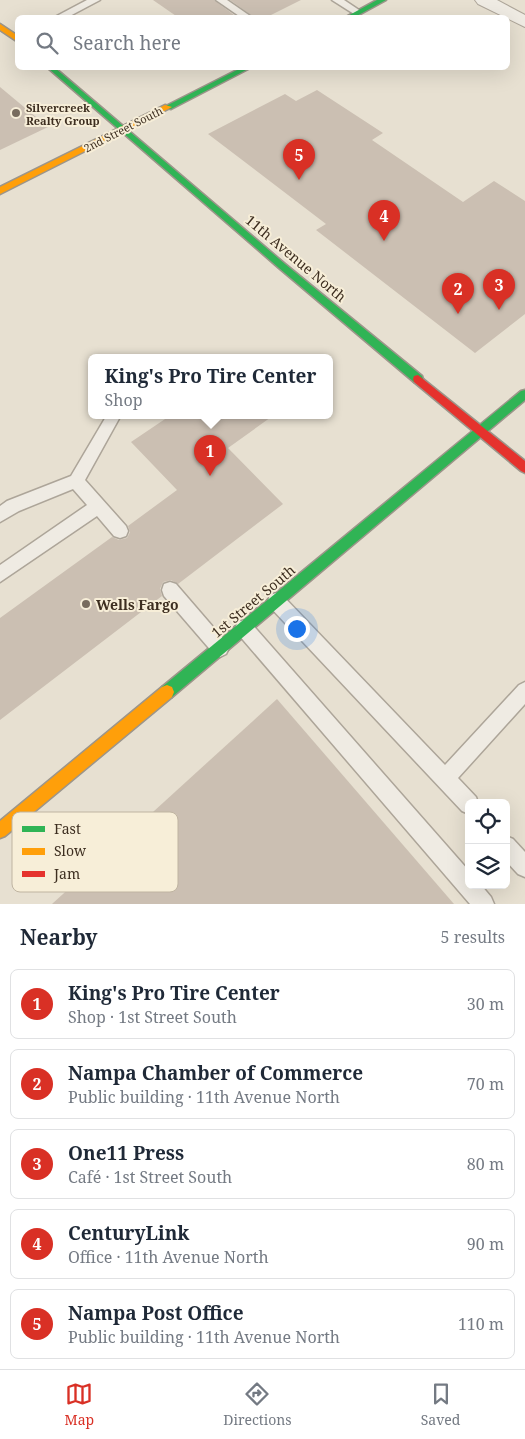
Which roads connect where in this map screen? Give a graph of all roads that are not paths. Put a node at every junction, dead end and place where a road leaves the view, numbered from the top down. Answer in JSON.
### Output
{"nodes":[{"id":1,"x":94,"y":0,"type":"edge"},
{"id":2,"x":221,"y":0,"type":"edge"},
{"id":3,"x":337,"y":0,"type":"edge"},
{"id":4,"x":382,"y":0,"type":"edge"},
{"id":5,"x":484,"y":0,"type":"edge"},
{"id":6,"x":63,"y":15,"type":"edge"},
{"id":7,"x":244,"y":15,"type":"edge"},
{"id":8,"x":352,"y":15,"type":"edge"},
{"id":9,"x":525,"y":22,"type":"edge"},
{"id":10,"x":0,"y":26,"type":"edge"},
{"id":11,"x":15,"y":37,"type":"edge"},
{"id":12,"x":53,"y":70,"type":"edge"},
{"id":13,"x":242,"y":70,"type":"edge"},
{"id":14,"x":121,"y":129,"type":"junction"},
{"id":15,"x":0,"y":191,"type":"edge"},
{"id":16,"x":525,"y":394,"type":"edge"},
{"id":17,"x":112,"y":419,"type":"edge"},
{"id":18,"x":481,"y":430,"type":"junction"},
{"id":19,"x":525,"y":468,"type":"edge"},
{"id":20,"x":76,"y":481,"type":"junction"},
{"id":21,"x":98,"y":506,"type":"junction"},
{"id":22,"x":0,"y":515,"type":"edge"},
{"id":23,"x":120,"y":532,"type":"dead end"},
{"id":24,"x":0,"y":574,"type":"edge"},
{"id":25,"x":170,"y":590,"type":"dead end"},
{"id":26,"x":276,"y":601,"type":"junction"},
{"id":27,"x":244,"y":628,"type":"junction"},
{"id":28,"x":220,"y":648,"type":"junction"},
{"id":29,"x":525,"y":691,"type":"edge"},
{"id":30,"x":445,"y":778,"type":"junction"},
{"id":31,"x":465,"y":800,"type":"edge"},
{"id":32,"x":23,"y":812,"type":"edge"},
{"id":33,"x":12,"y":821,"type":"edge"},
{"id":34,"x":0,"y":831,"type":"edge"},
{"id":35,"x":510,"y":850,"type":"edge"},
{"id":36,"x":525,"y":867,"type":"edge"},
{"id":37,"x":484,"y":904,"type":"edge"}],
"edges":[{"from":1,"to":6,"type":"lane"},
{"from":2,"to":7,"type":"lane"},
{"from":3,"to":8,"type":"lane"},
{"from":4,"to":8,"type":"main road"},
{"from":5,"to":9,"type":"street"},
{"from":10,"to":11,"type":"main road"},
{"from":12,"to":14,"type":"main road","name":"11th Avenue North"},
{"from":13,"to":14,"type":"main road","name":"2nd Street South"},
{"from":14,"to":15,"type":"main road","name":"2nd Street South"},
{"from":14,"to":18,"type":"main road","name":"11th Avenue North"},
{"from":16,"to":18,"type":"main road","name":"1st Street South"},
{"from":17,"to":20,"type":"lane"},
{"from":18,"to":19,"type":"main road","name":"11th Avenue North"},
{"from":18,"to":26,"type":"main road","name":"1st Street South"},
{"from":20,"to":21,"type":"lane"},
{"from":20,"to":22,"type":"lane"},
{"from":21,"to":23,"type":"lane"},
{"from":21,"to":24,"type":"lane"},
{"from":25,"to":28,"type":"lane"},
{"from":26,"to":27,"type":"main road","name":"1st Street South"},
{"from":26,"to":30,"type":"lane"},
{"from":27,"to":28,"type":"main road","name":"1st Street South"},
{"from":27,"to":37,"type":"lane"},
{"from":28,"to":32,"type":"main road","name":"1st Street South"},
{"from":29,"to":30,"type":"lane"},
{"from":30,"to":31,"type":"lane"},
{"from":33,"to":34,"type":"main road","name":"1st Street South"},
{"from":35,"to":36,"type":"lane"}]}
